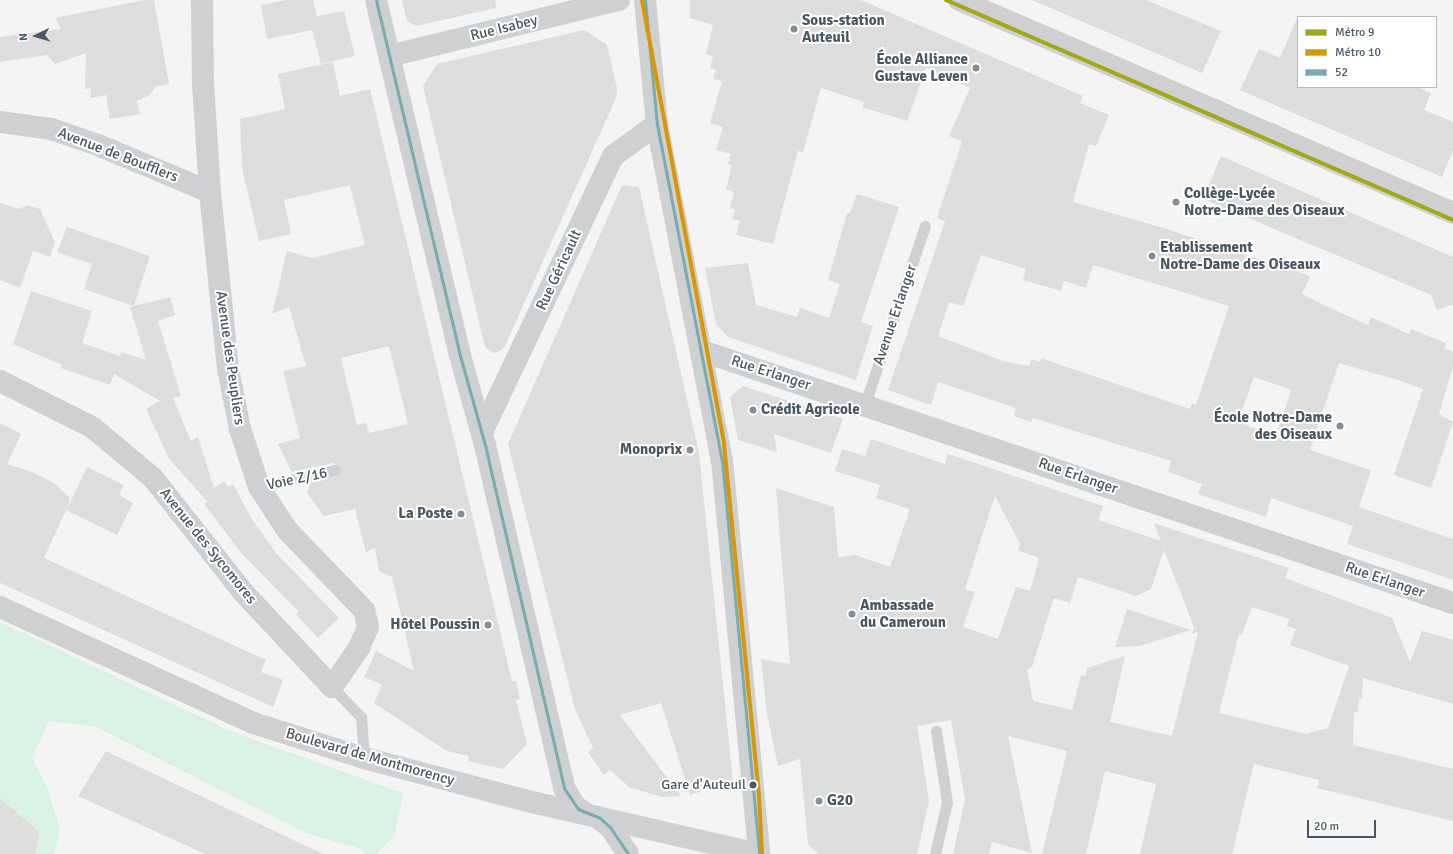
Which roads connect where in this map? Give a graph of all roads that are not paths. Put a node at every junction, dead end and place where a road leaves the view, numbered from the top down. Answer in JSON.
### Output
{"nodes":[{"id":1,"x":202,"y":0,"type":"edge"},
{"id":2,"x":376,"y":0,"type":"edge"},
{"id":3,"x":619,"y":0,"type":"edge"},
{"id":4,"x":645,"y":0,"type":"edge"},
{"id":5,"x":959,"y":0,"type":"edge"},
{"id":6,"x":389,"y":56,"type":"junction"},
{"id":7,"x":0,"y":122,"type":"edge"},
{"id":8,"x":657,"y":124,"type":"junction"},
{"id":9,"x":210,"y":192,"type":"junction"},
{"id":10,"x":1453,"y":213,"type":"edge"},
{"id":11,"x":925,"y":226,"type":"dead end"},
{"id":12,"x":702,"y":351,"type":"junction"},
{"id":13,"x":0,"y":381,"type":"edge"},
{"id":14,"x":865,"y":404,"type":"junction"},
{"id":15,"x":482,"y":432,"type":"junction"},
{"id":16,"x":336,"y":470,"type":"dead end"},
{"id":17,"x":259,"y":487,"type":"junction"},
{"id":18,"x":1453,"y":603,"type":"edge"},
{"id":19,"x":0,"y":606,"type":"edge"},
{"id":20,"x":332,"y":687,"type":"junction"},
{"id":21,"x":936,"y":730,"type":"dead end"},
{"id":22,"x":364,"y":758,"type":"junction"},
{"id":23,"x":591,"y":815,"type":"junction"},
{"id":24,"x":628,"y":854,"type":"edge"},
{"id":25,"x":759,"y":854,"type":"edge"},
{"id":26,"x":935,"y":854,"type":"edge"}],
"edges":[{"from":1,"to":9,"type":"street","name":"Avenue des Peupliers"},
{"from":2,"to":6,"type":"street"},
{"from":3,"to":6,"type":"street","name":"Rue Isabey"},
{"from":4,"to":8,"type":"street"},
{"from":5,"to":10,"type":"street"},
{"from":6,"to":15,"type":"street"},
{"from":7,"to":9,"type":"street","name":"Avenue de Boufflers"},
{"from":8,"to":12,"type":"street"},
{"from":8,"to":15,"type":"street","name":"Rue Géricault"},
{"from":9,"to":17,"type":"street","name":"Avenue des Peupliers"},
{"from":11,"to":14,"type":"lane","name":"Avenue Erlanger"},
{"from":12,"to":14,"type":"street","name":"Rue Erlanger"},
{"from":12,"to":25,"type":"street"},
{"from":13,"to":20,"type":"street","name":"Avenue des Sycomores"},
{"from":14,"to":18,"type":"street","name":"Rue Erlanger"},
{"from":15,"to":23,"type":"street"},
{"from":16,"to":17,"type":"lane","name":"Voie Z/16"},
{"from":17,"to":20,"type":"street","name":"Avenue des Peupliers"},
{"from":19,"to":22,"type":"street","name":"Boulevard de Montmorency"},
{"from":20,"to":22,"type":"lane","name":"Avenue des Sycomores"},
{"from":21,"to":26,"type":"lane"},
{"from":22,"to":23,"type":"street","name":"Boulevard de Montmorency"},
{"from":23,"to":24,"type":"street"},
{"from":23,"to":25,"type":"street","name":"Boulevard de Montmorency"}]}
